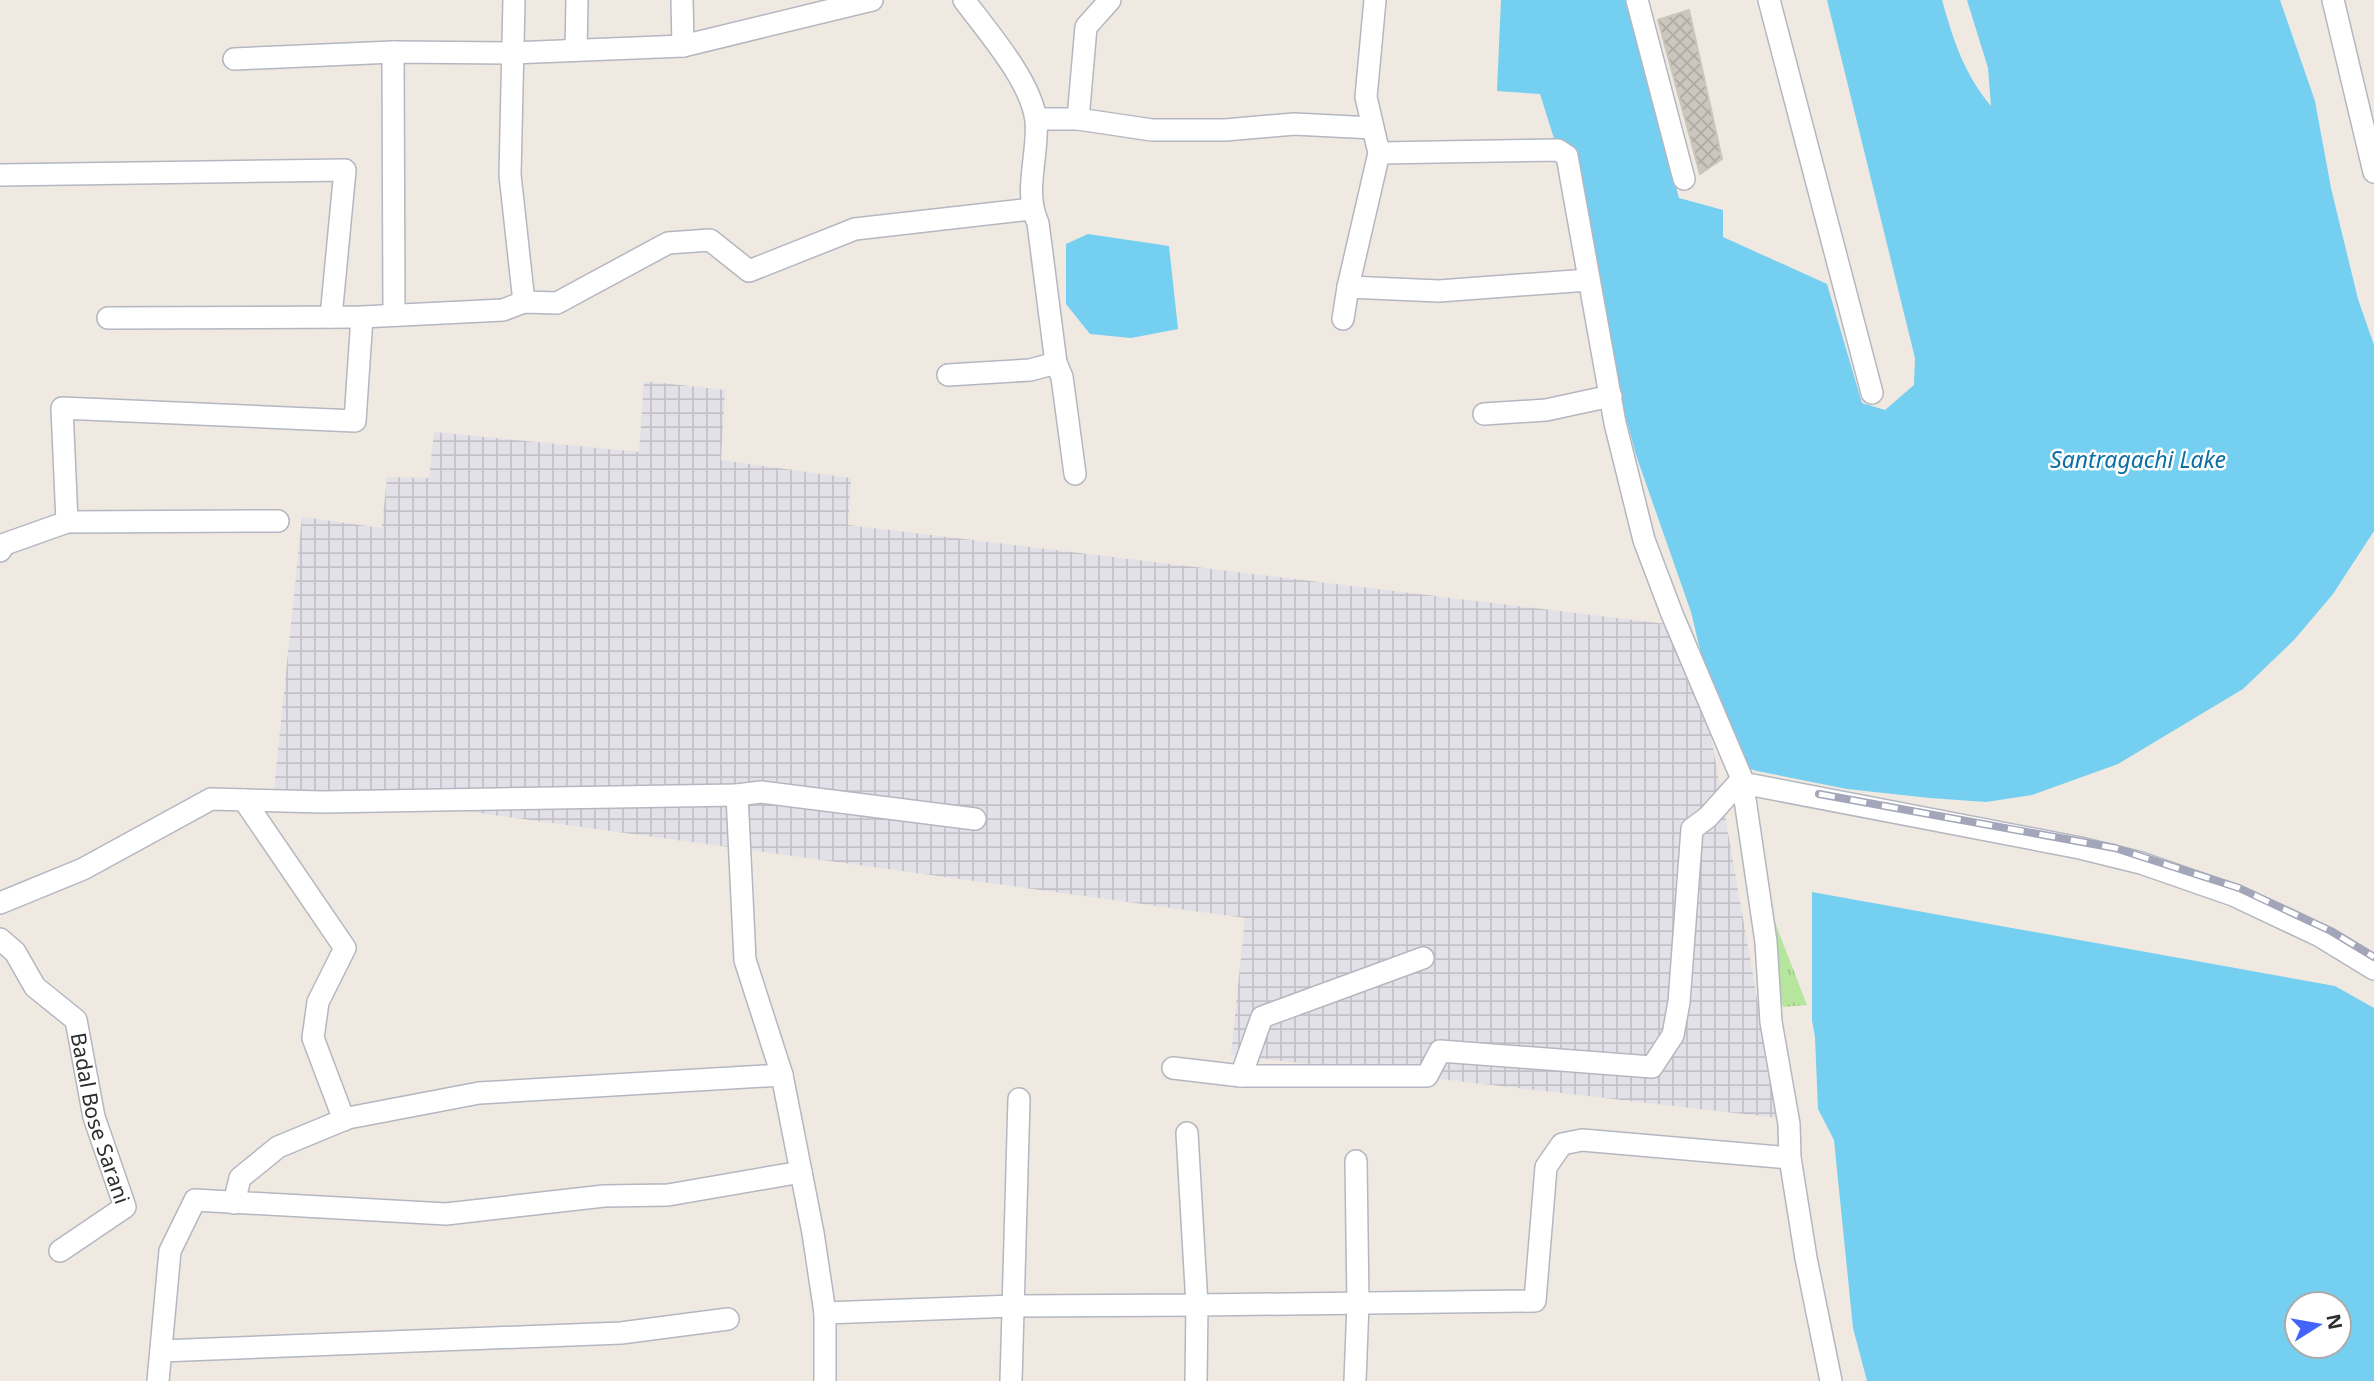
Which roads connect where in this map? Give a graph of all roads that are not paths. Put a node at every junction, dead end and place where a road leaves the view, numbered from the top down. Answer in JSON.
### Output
{"nodes":[{"id":1,"x":514,"y":0,"type":"edge"},
{"id":2,"x":577,"y":0,"type":"edge"},
{"id":3,"x":682,"y":0,"type":"edge"},
{"id":4,"x":872,"y":0,"type":"edge"},
{"id":5,"x":964,"y":0,"type":"edge"},
{"id":6,"x":1110,"y":0,"type":"edge"},
{"id":7,"x":1375,"y":0,"type":"edge"},
{"id":8,"x":1637,"y":0,"type":"edge"},
{"id":9,"x":1769,"y":0,"type":"edge"},
{"id":10,"x":2333,"y":0,"type":"edge"},
{"id":11,"x":683,"y":46,"type":"junction"},
{"id":12,"x":576,"y":50,"type":"junction"},
{"id":13,"x":393,"y":52,"type":"junction"},
{"id":14,"x":512,"y":53,"type":"junction"},
{"id":15,"x":234,"y":59,"type":"dead end"},
{"id":16,"x":1036,"y":119,"type":"junction"},
{"id":17,"x":1078,"y":119,"type":"junction"},
{"id":18,"x":1373,"y":128,"type":"junction"},
{"id":19,"x":1379,"y":153,"type":"junction"},
{"id":20,"x":2374,"y":172,"type":"edge"},
{"id":21,"x":0,"y":175,"type":"edge"},
{"id":22,"x":1684,"y":179,"type":"dead end"},
{"id":23,"x":1031,"y":209,"type":"junction"},
{"id":24,"x":1588,"y":280,"type":"junction"},
{"id":25,"x":1348,"y":286,"type":"junction"},
{"id":26,"x":524,"y":302,"type":"junction"},
{"id":27,"x":394,"y":316,"type":"junction"},
{"id":28,"x":331,"y":317,"type":"junction"},
{"id":29,"x":362,"y":317,"type":"junction"},
{"id":30,"x":108,"y":318,"type":"dead end"},
{"id":31,"x":1343,"y":319,"type":"dead end"},
{"id":32,"x":1056,"y":363,"type":"junction"},
{"id":33,"x":948,"y":375,"type":"dead end"},
{"id":34,"x":1872,"y":393,"type":"dead end"},
{"id":35,"x":1611,"y":396,"type":"junction"},
{"id":36,"x":1484,"y":414,"type":"dead end"},
{"id":37,"x":1075,"y":474,"type":"dead end"},
{"id":38,"x":278,"y":521,"type":"dead end"},
{"id":39,"x":66,"y":522,"type":"junction"},
{"id":40,"x":0,"y":551,"type":"edge"},
{"id":41,"x":1742,"y":781,"type":"junction"},
{"id":42,"x":737,"y":795,"type":"junction"},
{"id":43,"x":244,"y":800,"type":"junction"},
{"id":44,"x":975,"y":819,"type":"dead end"},
{"id":45,"x":0,"y":903,"type":"edge"},
{"id":46,"x":0,"y":939,"type":"edge"},
{"id":47,"x":1423,"y":958,"type":"dead end"},
{"id":48,"x":2374,"y":969,"type":"edge"},
{"id":49,"x":1172,"y":1068,"type":"dead end"},
{"id":50,"x":782,"y":1074,"type":"junction"},
{"id":51,"x":1241,"y":1076,"type":"junction"},
{"id":52,"x":1019,"y":1099,"type":"dead end"},
{"id":53,"x":344,"y":1120,"type":"junction"},
{"id":54,"x":1187,"y":1133,"type":"dead end"},
{"id":55,"x":1790,"y":1158,"type":"junction"},
{"id":56,"x":1356,"y":1161,"type":"dead end"},
{"id":57,"x":801,"y":1172,"type":"junction"},
{"id":58,"x":234,"y":1203,"type":"junction"},
{"id":59,"x":60,"y":1251,"type":"dead end"},
{"id":60,"x":1358,"y":1303,"type":"junction"},
{"id":61,"x":1197,"y":1305,"type":"junction"},
{"id":62,"x":1013,"y":1306,"type":"junction"},
{"id":63,"x":825,"y":1312,"type":"junction"},
{"id":64,"x":728,"y":1319,"type":"dead end"},
{"id":65,"x":161,"y":1351,"type":"junction"},
{"id":66,"x":158,"y":1381,"type":"edge"},
{"id":67,"x":825,"y":1381,"type":"edge"},
{"id":68,"x":1011,"y":1381,"type":"edge"},
{"id":69,"x":1196,"y":1381,"type":"edge"},
{"id":70,"x":1355,"y":1381,"type":"edge"},
{"id":71,"x":1831,"y":1381,"type":"edge"}],
"edges":[{"from":1,"to":14,"type":"street"},
{"from":2,"to":12,"type":"street"},
{"from":3,"to":11,"type":"street"},
{"from":4,"to":11,"type":"street"},
{"from":5,"to":16,"type":"street"},
{"from":6,"to":17,"type":"street"},
{"from":7,"to":18,"type":"street"},
{"from":8,"to":22,"type":"street"},
{"from":9,"to":34,"type":"street"},
{"from":10,"to":20,"type":"street"},
{"from":11,"to":12,"type":"street"},
{"from":12,"to":14,"type":"street"},
{"from":13,"to":14,"type":"street"},
{"from":13,"to":15,"type":"street"},
{"from":13,"to":27,"type":"street"},
{"from":14,"to":26,"type":"street"},
{"from":16,"to":17,"type":"street"},
{"from":16,"to":23,"type":"street"},
{"from":17,"to":18,"type":"street"},
{"from":18,"to":19,"type":"street"},
{"from":19,"to":24,"type":"street"},
{"from":19,"to":25,"type":"street"},
{"from":21,"to":28,"type":"street"},
{"from":23,"to":26,"type":"street"},
{"from":23,"to":32,"type":"street"},
{"from":24,"to":25,"type":"street"},
{"from":24,"to":35,"type":"street"},
{"from":25,"to":31,"type":"street"},
{"from":26,"to":27,"type":"street"},
{"from":27,"to":29,"type":"street"},
{"from":28,"to":29,"type":"street"},
{"from":28,"to":30,"type":"street"},
{"from":29,"to":39,"type":"street"},
{"from":32,"to":33,"type":"street"},
{"from":32,"to":37,"type":"street"},
{"from":35,"to":36,"type":"street"},
{"from":35,"to":41,"type":"street"},
{"from":38,"to":39,"type":"street"},
{"from":39,"to":40,"type":"street"},
{"from":41,"to":48,"type":"street"},
{"from":41,"to":51,"type":"street"},
{"from":41,"to":55,"type":"street"},
{"from":42,"to":43,"type":"street"},
{"from":42,"to":44,"type":"street"},
{"from":42,"to":50,"type":"street"},
{"from":43,"to":45,"type":"street"},
{"from":43,"to":53,"type":"street"},
{"from":46,"to":59,"type":"street","name":"Badal Bose Sarani"},
{"from":47,"to":51,"type":"street"},
{"from":49,"to":51,"type":"street"},
{"from":50,"to":53,"type":"street"},
{"from":50,"to":57,"type":"street"},
{"from":52,"to":62,"type":"street"},
{"from":53,"to":58,"type":"street"},
{"from":54,"to":61,"type":"street"},
{"from":55,"to":60,"type":"street"},
{"from":55,"to":71,"type":"street"},
{"from":56,"to":60,"type":"street"},
{"from":57,"to":58,"type":"street"},
{"from":57,"to":63,"type":"street"},
{"from":58,"to":65,"type":"street"},
{"from":60,"to":61,"type":"street"},
{"from":60,"to":70,"type":"street"},
{"from":61,"to":62,"type":"street"},
{"from":61,"to":69,"type":"street"},
{"from":62,"to":63,"type":"street"},
{"from":62,"to":68,"type":"street"},
{"from":63,"to":67,"type":"street"},
{"from":64,"to":65,"type":"street"},
{"from":65,"to":66,"type":"street"}]}
